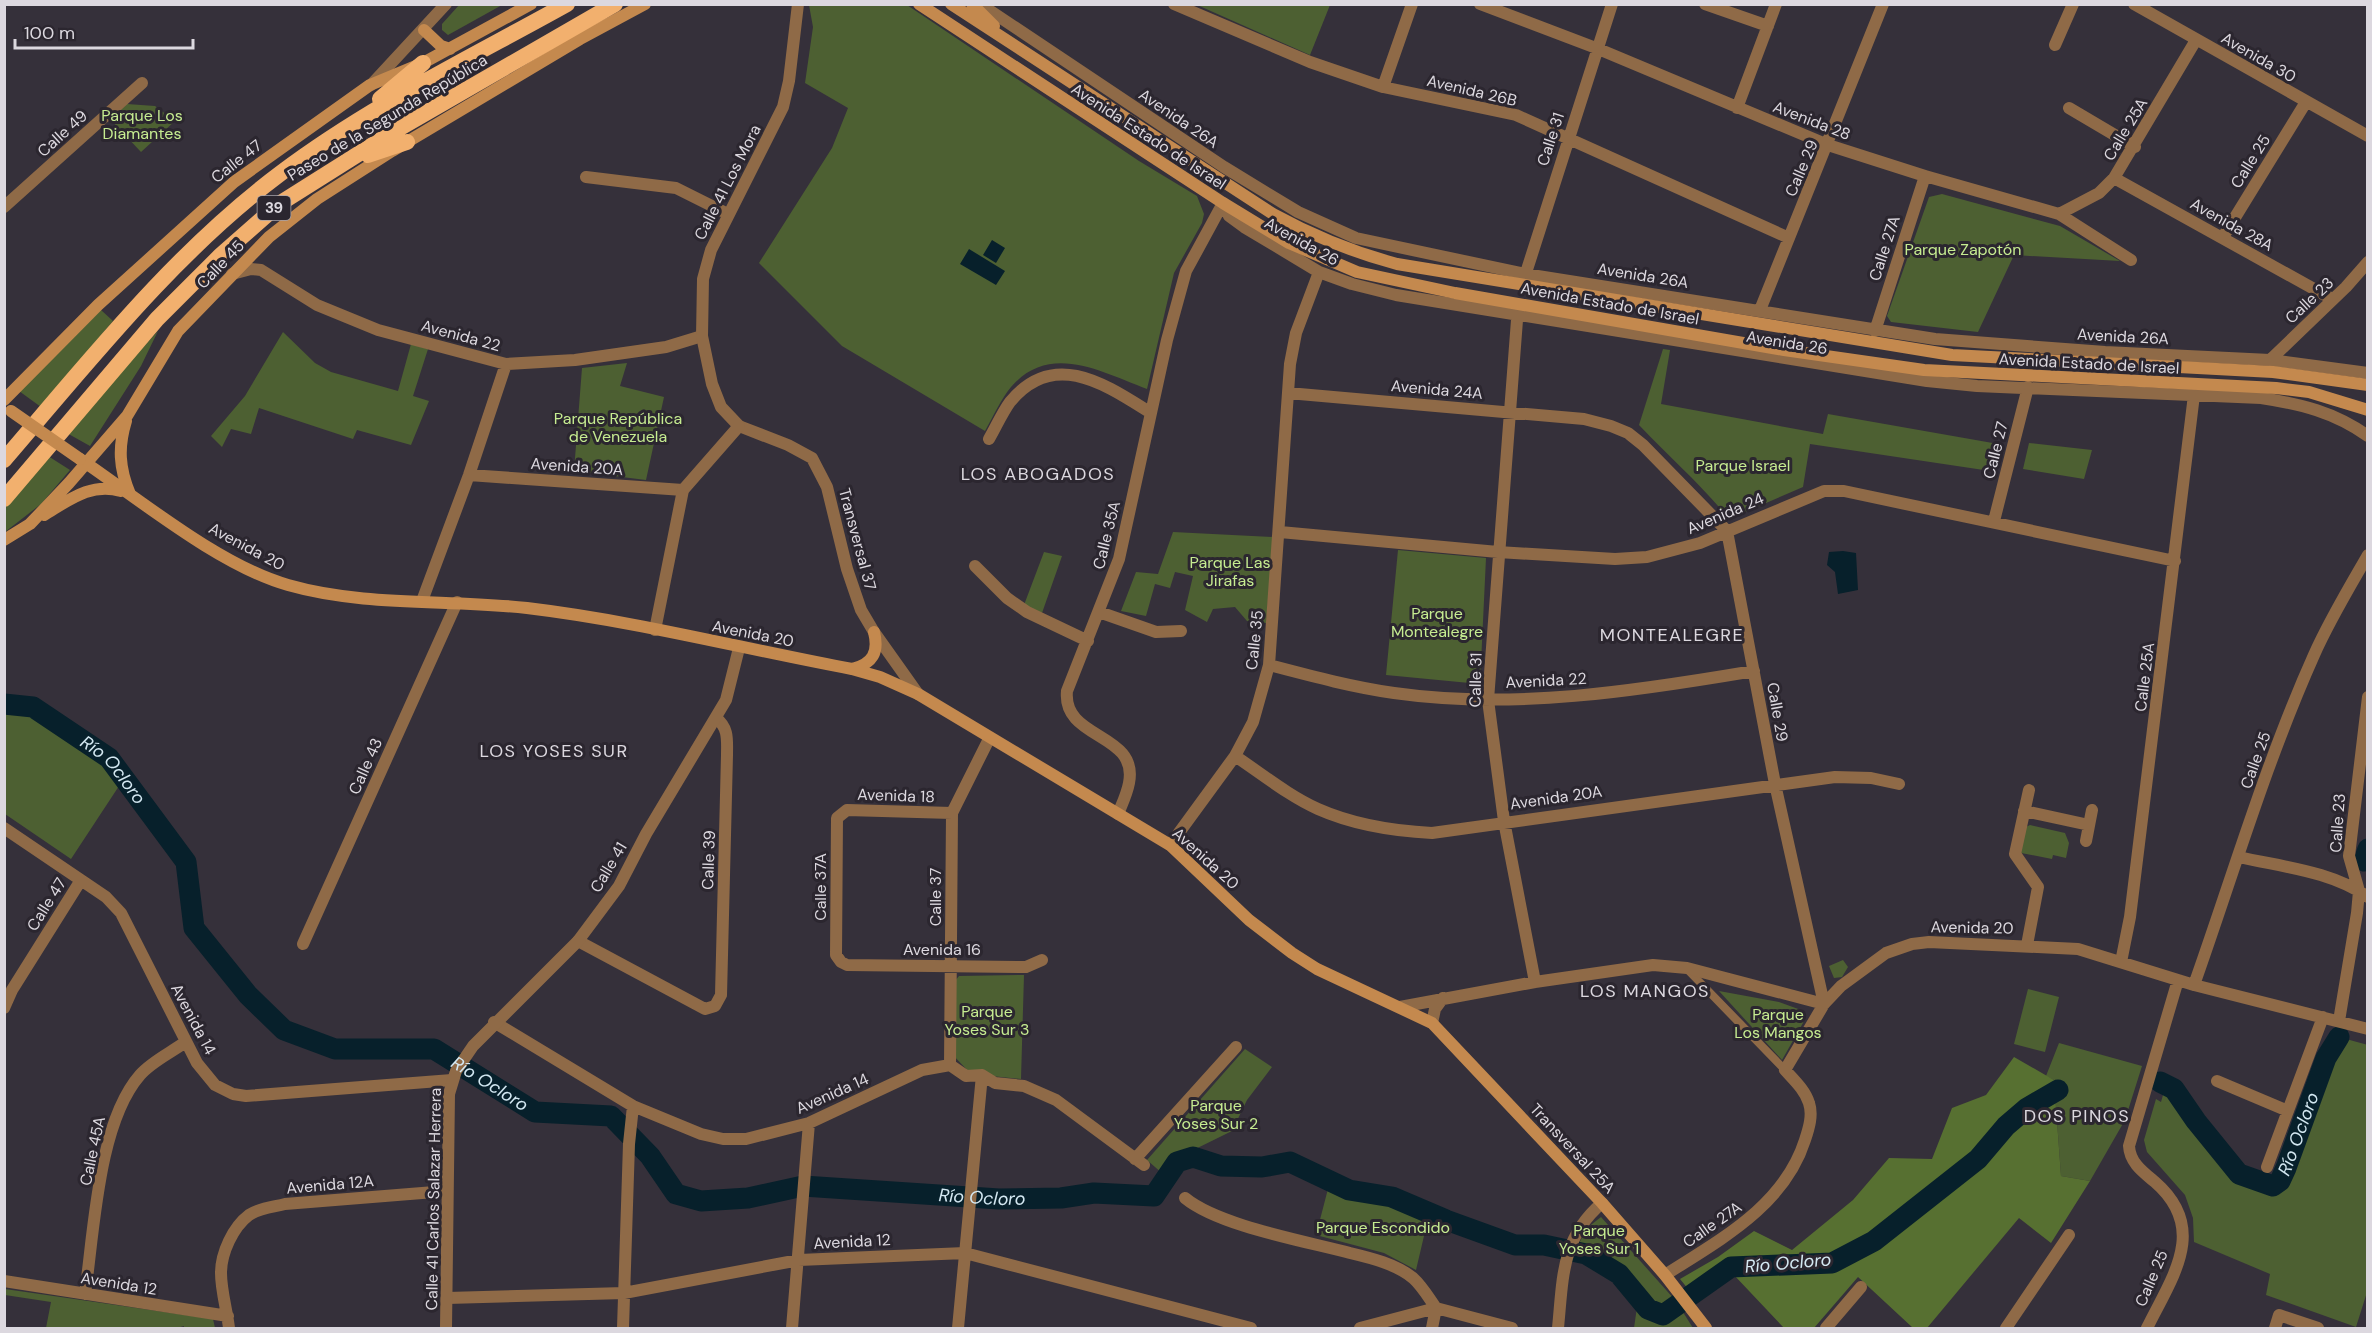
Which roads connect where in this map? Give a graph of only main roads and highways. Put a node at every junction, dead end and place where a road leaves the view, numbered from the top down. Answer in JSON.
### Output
{"nodes":[{"id":1,"x":531,"y":4,"type":"edge"},
{"id":2,"x":567,"y":4,"type":"edge"},
{"id":3,"x":615,"y":4,"type":"edge"},
{"id":4,"x":645,"y":4,"type":"edge"},
{"id":5,"x":919,"y":4,"type":"edge"},
{"id":6,"x":951,"y":4,"type":"edge"},
{"id":7,"x":972,"y":4,"type":"edge"},
{"id":8,"x":424,"y":30,"type":"road end"},
{"id":9,"x":1014,"y":46,"type":"junction"},
{"id":10,"x":450,"y":49,"type":"junction"},
{"id":11,"x":423,"y":63,"type":"junction"},
{"id":12,"x":348,"y":125,"type":"junction"},
{"id":13,"x":407,"y":142,"type":"junction"},
{"id":14,"x":341,"y":164,"type":"junction"},
{"id":15,"x":1705,"y":336,"type":"junction"},
{"id":16,"x":1731,"y":349,"type":"road end"},
{"id":17,"x":1850,"y":360,"type":"junction"},
{"id":18,"x":1816,"y":363,"type":"road end"},
{"id":19,"x":2367,"y":385,"type":"edge"},
{"id":20,"x":6,"y":406,"type":"edge"},
{"id":21,"x":2367,"y":410,"type":"edge"},
{"id":22,"x":127,"y":416,"type":"junction"},
{"id":23,"x":4,"y":460,"type":"edge"},
{"id":24,"x":83,"y":461,"type":"junction"},
{"id":25,"x":131,"y":495,"type":"junction"},
{"id":26,"x":4,"y":500,"type":"edge"},
{"id":27,"x":30,"y":524,"type":"junction"},
{"id":28,"x":4,"y":540,"type":"edge"},
{"id":29,"x":874,"y":632,"type":"road end"},
{"id":30,"x":852,"y":669,"type":"junction"},
{"id":31,"x":1400,"y":1007,"type":"joint"},
{"id":32,"x":1706,"y":1329,"type":"edge"}],
"edges":[{"from":1,"to":10,"type":"main road","name":"Calle 47"},
{"from":2,"to":12,"type":"highway","name":"Paseo de la Segunda República","number":"39"},
{"from":3,"to":14,"type":"highway","name":"Paseo de la Segunda República","number":"39"},
{"from":4,"to":13,"type":"main road","name":"Calle 45"},
{"from":5,"to":15,"type":"main road","name":"Avenida Estado de Israel"},
{"from":6,"to":9,"type":"main road","name":"Avenida Estado de Israel"},
{"from":7,"to":9,"type":"main road"},
{"from":8,"to":10,"type":"main road"},
{"from":9,"to":19,"type":"main road","name":"Avenida Estado de Israel"},
{"from":10,"to":11,"type":"main road","name":"Calle 47"},
{"from":11,"to":12,"type":"highway"},
{"from":11,"to":20,"type":"main road","name":"Calle 47"},
{"from":12,"to":23,"type":"highway","name":"Paseo de la Segunda República","number":"39"},
{"from":13,"to":14,"type":"highway"},
{"from":13,"to":22,"type":"main road","name":"Calle 45"},
{"from":14,"to":26,"type":"highway","name":"Paseo de la Segunda República","number":"39"},
{"from":15,"to":16,"type":"main road"},
{"from":15,"to":17,"type":"main road","name":"Avenida Estado de Israel"},
{"from":17,"to":18,"type":"main road"},
{"from":17,"to":21,"type":"main road","name":"Avenida Estado de Israel"},
{"from":20,"to":24,"type":"main road","name":"Avenida 20","bridge":true},
{"from":22,"to":24,"type":"main road","name":"Calle 45"},
{"from":22,"to":25,"type":"main road"},
{"from":24,"to":25,"type":"main road","name":"Avenida 20"},
{"from":24,"to":27,"type":"main road","name":"Calle 45"},
{"from":25,"to":27,"type":"main road"},
{"from":25,"to":30,"type":"main road","name":"Avenida 20"},
{"from":27,"to":28,"type":"main road","name":"Calle 45"},
{"from":29,"to":30,"type":"main road"},
{"from":30,"to":31,"type":"main road","name":"Avenida 20"},
{"from":31,"to":32,"type":"main road","name":"Transversal 25A"}]}
